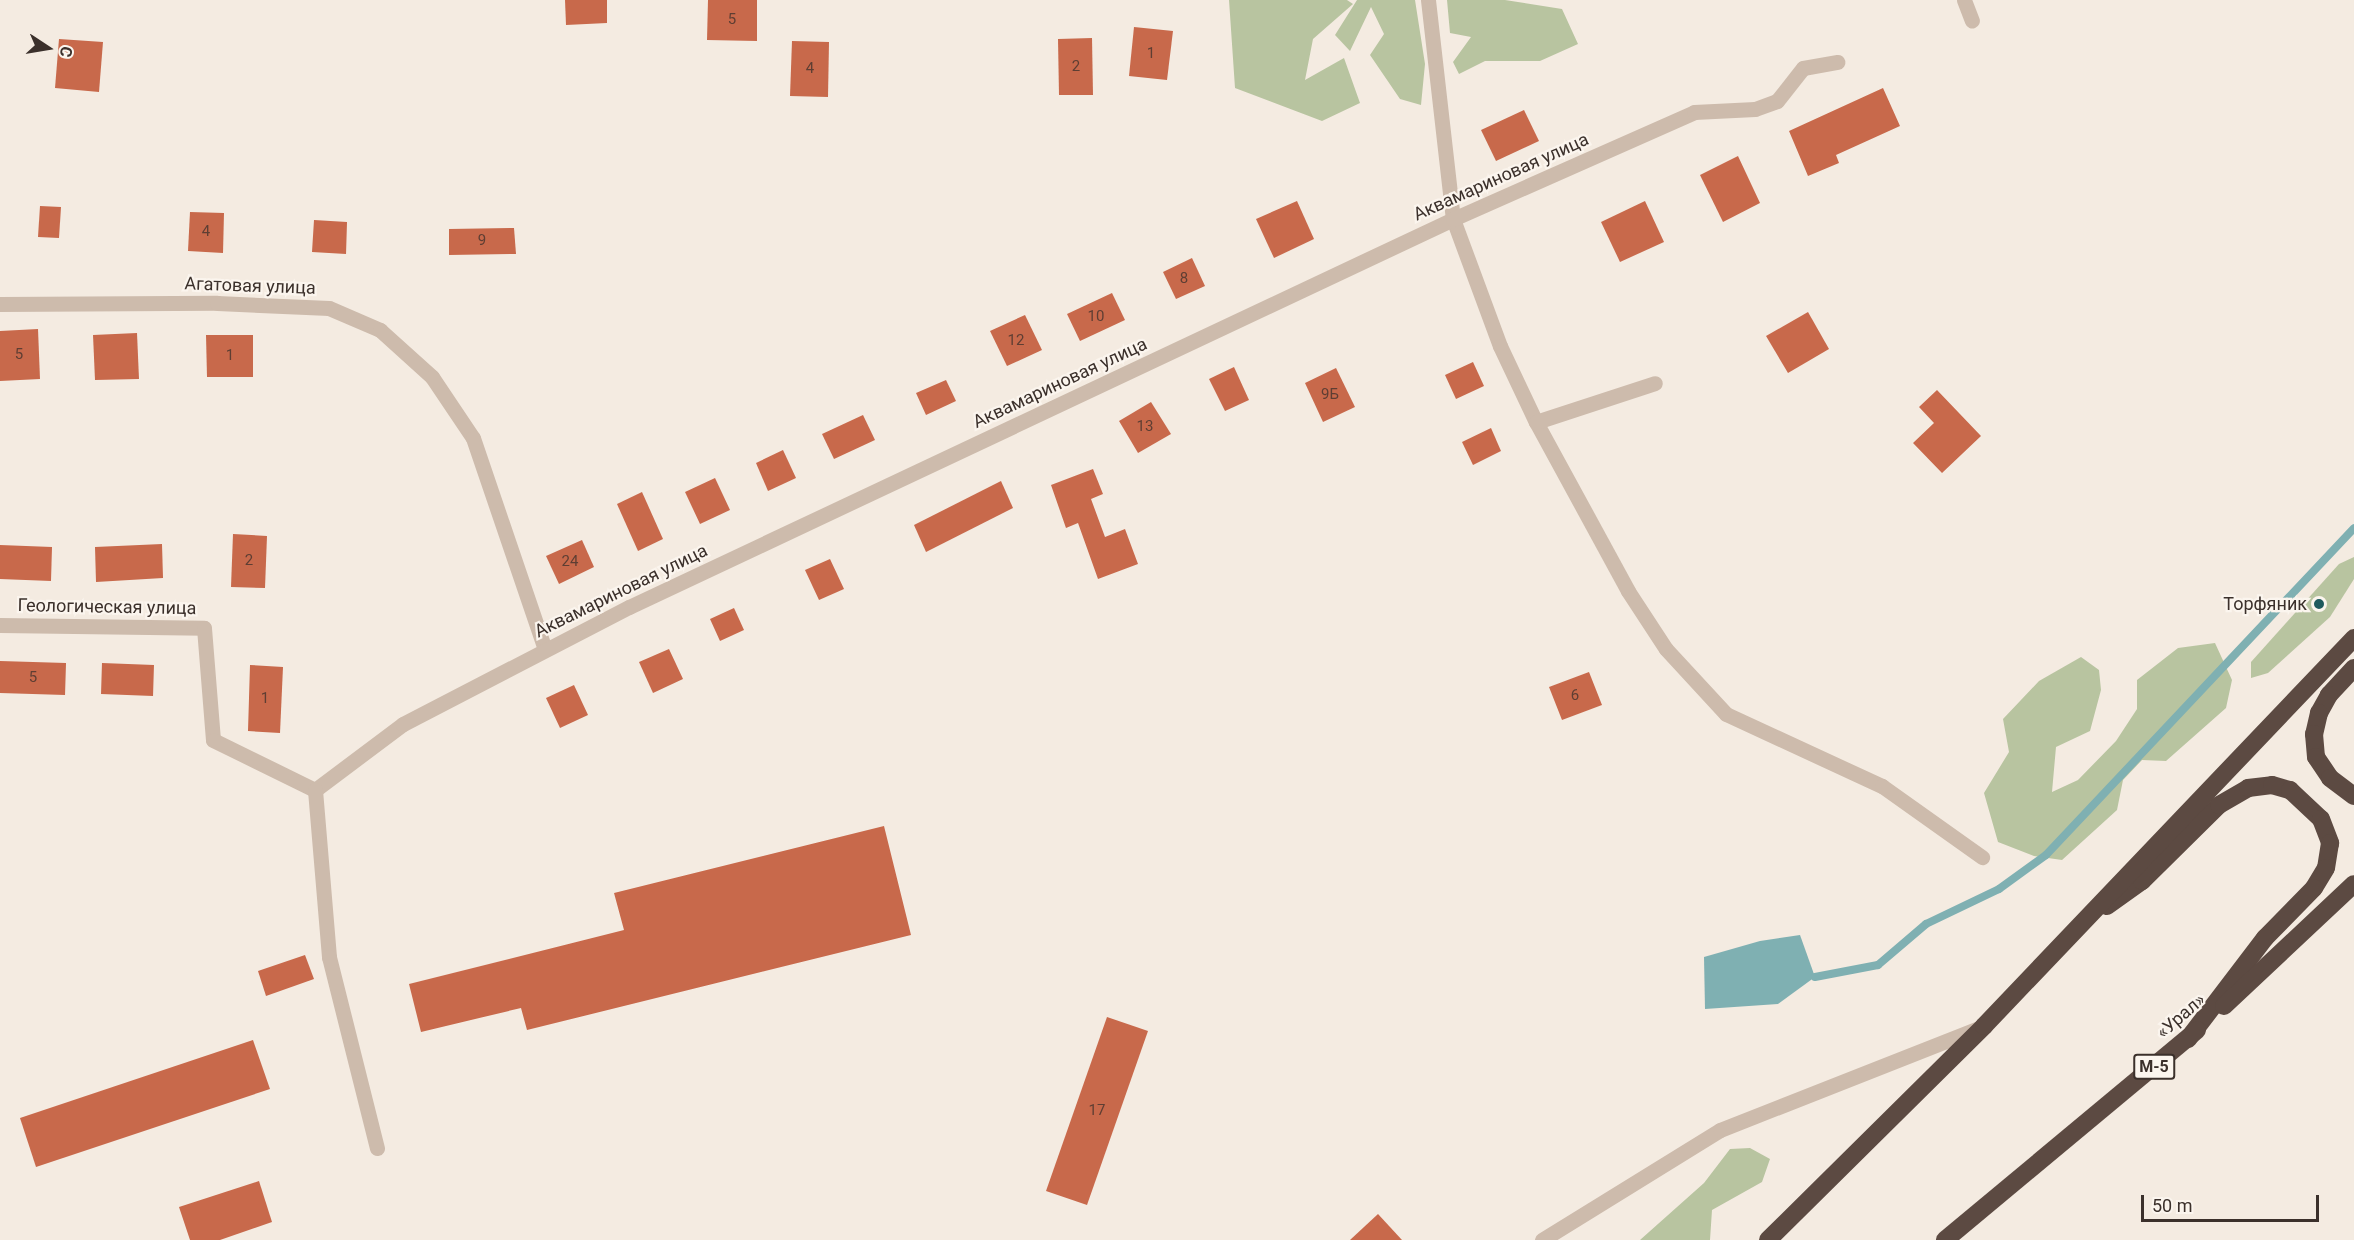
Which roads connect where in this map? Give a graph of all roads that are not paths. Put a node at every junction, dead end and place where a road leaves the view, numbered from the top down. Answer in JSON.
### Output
{"nodes":[{"id":1,"x":1428,"y":0,"type":"edge"},
{"id":2,"x":1964,"y":0,"type":"edge"},
{"id":3,"x":1972,"y":21,"type":"dead end"},
{"id":4,"x":1837,"y":62,"type":"dead end"},
{"id":5,"x":1453,"y":219,"type":"junction"},
{"id":6,"x":0,"y":304,"type":"edge"},
{"id":7,"x":1655,"y":382,"type":"dead end"},
{"id":8,"x":1536,"y":422,"type":"junction"},
{"id":9,"x":0,"y":625,"type":"edge"},
{"id":10,"x":2354,"y":638,"type":"edge"},
{"id":11,"x":544,"y":649,"type":"junction"},
{"id":12,"x":2354,"y":668,"type":"edge"},
{"id":13,"x":315,"y":790,"type":"junction"},
{"id":14,"x":2354,"y":796,"type":"edge"},
{"id":15,"x":1982,"y":857,"type":"dead end"},
{"id":16,"x":2354,"y":884,"type":"edge"},
{"id":17,"x":2066,"y":935,"type":"junction"},
{"id":18,"x":1984,"y":1026,"type":"junction"},
{"id":19,"x":2188,"y":1039,"type":"junction"},
{"id":20,"x":377,"y":1148,"type":"dead end"},
{"id":21,"x":1542,"y":1240,"type":"edge"},
{"id":22,"x":1768,"y":1240,"type":"edge"},
{"id":23,"x":1945,"y":1240,"type":"edge"}],
"edges":[{"from":1,"to":5,"type":"street"},
{"from":2,"to":3,"type":"street"},
{"from":4,"to":5,"type":"street","name":"Аквамариновая улица"},
{"from":5,"to":8,"type":"street"},
{"from":5,"to":11,"type":"street","name":"Аквамариновая улица"},
{"from":6,"to":11,"type":"street","name":"Агатовая улица"},
{"from":7,"to":8,"type":"street"},
{"from":8,"to":15,"type":"street"},
{"from":9,"to":13,"type":"street","name":"Геологическая улица"},
{"from":10,"to":17,"type":"highway"},
{"from":11,"to":13,"type":"street","name":"Аквамариновая улица"},
{"from":12,"to":14,"type":"highway"},
{"from":13,"to":20,"type":"street"},
{"from":16,"to":19,"type":"highway","name":"«Урал»","number":"М-5"},
{"from":17,"to":18,"type":"highway"},
{"from":17,"to":19,"type":"highway"},
{"from":18,"to":21,"type":"street"},
{"from":18,"to":22,"type":"highway"},
{"from":19,"to":23,"type":"highway","name":"«Урал»","number":"М-5"}]}
